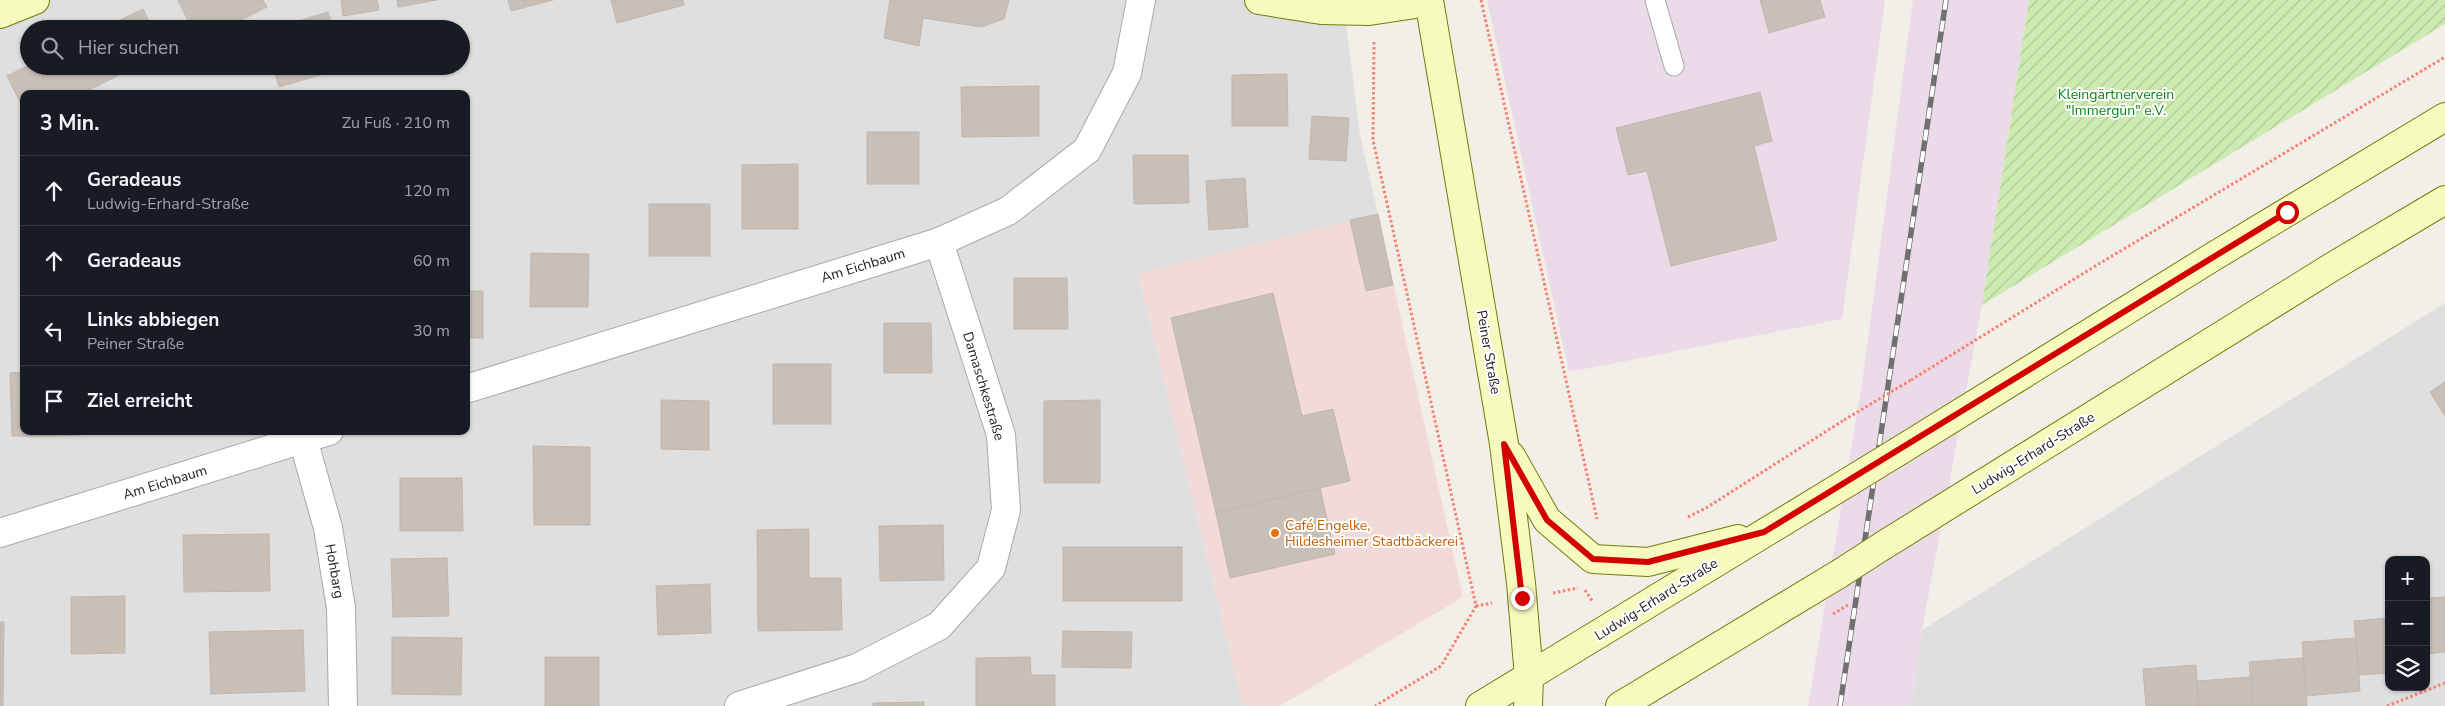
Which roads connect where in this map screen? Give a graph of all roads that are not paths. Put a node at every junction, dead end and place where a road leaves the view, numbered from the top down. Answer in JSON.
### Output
{"nodes":[{"id":1,"x":35,"y":0,"type":"edge"},
{"id":2,"x":1141,"y":0,"type":"edge"},
{"id":3,"x":1259,"y":0,"type":"edge"},
{"id":4,"x":1656,"y":0,"type":"edge"},
{"id":5,"x":1432,"y":1,"type":"edge"},
{"id":6,"x":0,"y":14,"type":"edge"},
{"id":7,"x":1674,"y":66,"type":"dead end"},
{"id":8,"x":2445,"y":117,"type":"edge"},
{"id":9,"x":2445,"y":200,"type":"edge"},
{"id":10,"x":938,"y":242,"type":"junction"},
{"id":11,"x":470,"y":388,"type":"edge"},
{"id":12,"x":316,"y":435,"type":"edge"},
{"id":13,"x":303,"y":439,"type":"junction"},
{"id":14,"x":1504,"y":444,"type":"junction"},
{"id":15,"x":1764,"y":532,"type":"junction"},
{"id":16,"x":0,"y":533,"type":"edge"},
{"id":17,"x":1529,"y":677,"type":"junction"},
{"id":18,"x":343,"y":706,"type":"edge"},
{"id":19,"x":740,"y":706,"type":"edge"},
{"id":20,"x":1480,"y":706,"type":"edge"},
{"id":21,"x":1528,"y":706,"type":"edge"},
{"id":22,"x":1620,"y":706,"type":"edge"}],
"edges":[{"from":1,"to":6,"type":"main road"},
{"from":2,"to":10,"type":"street","name":"Am Eichbaum"},
{"from":3,"to":5,"type":"main road"},
{"from":4,"to":7,"type":"lane"},
{"from":5,"to":14,"type":"main road","name":"Peiner Straße"},
{"from":8,"to":15,"type":"main road","name":"Ludwig-Erhard-Straße","bridge":true},
{"from":9,"to":22,"type":"main road","name":"Ludwig-Erhard-Straße","bridge":true},
{"from":10,"to":11,"type":"street","name":"Am Eichbaum"},
{"from":10,"to":19,"type":"street","name":"Damaschkestraße"},
{"from":12,"to":13,"type":"street","name":"Am Eichbaum"},
{"from":13,"to":16,"type":"street","name":"Am Eichbaum"},
{"from":13,"to":18,"type":"street","name":"Hohbarg"},
{"from":14,"to":15,"type":"main road"},
{"from":14,"to":17,"type":"main road","name":"Peiner Straße"},
{"from":15,"to":17,"type":"main road","name":"Ludwig-Erhard-Straße"},
{"from":17,"to":20,"type":"main road","name":"Ludwig-Erhard-Straße"},
{"from":17,"to":21,"type":"main road","name":"Peiner Straße"}]}
